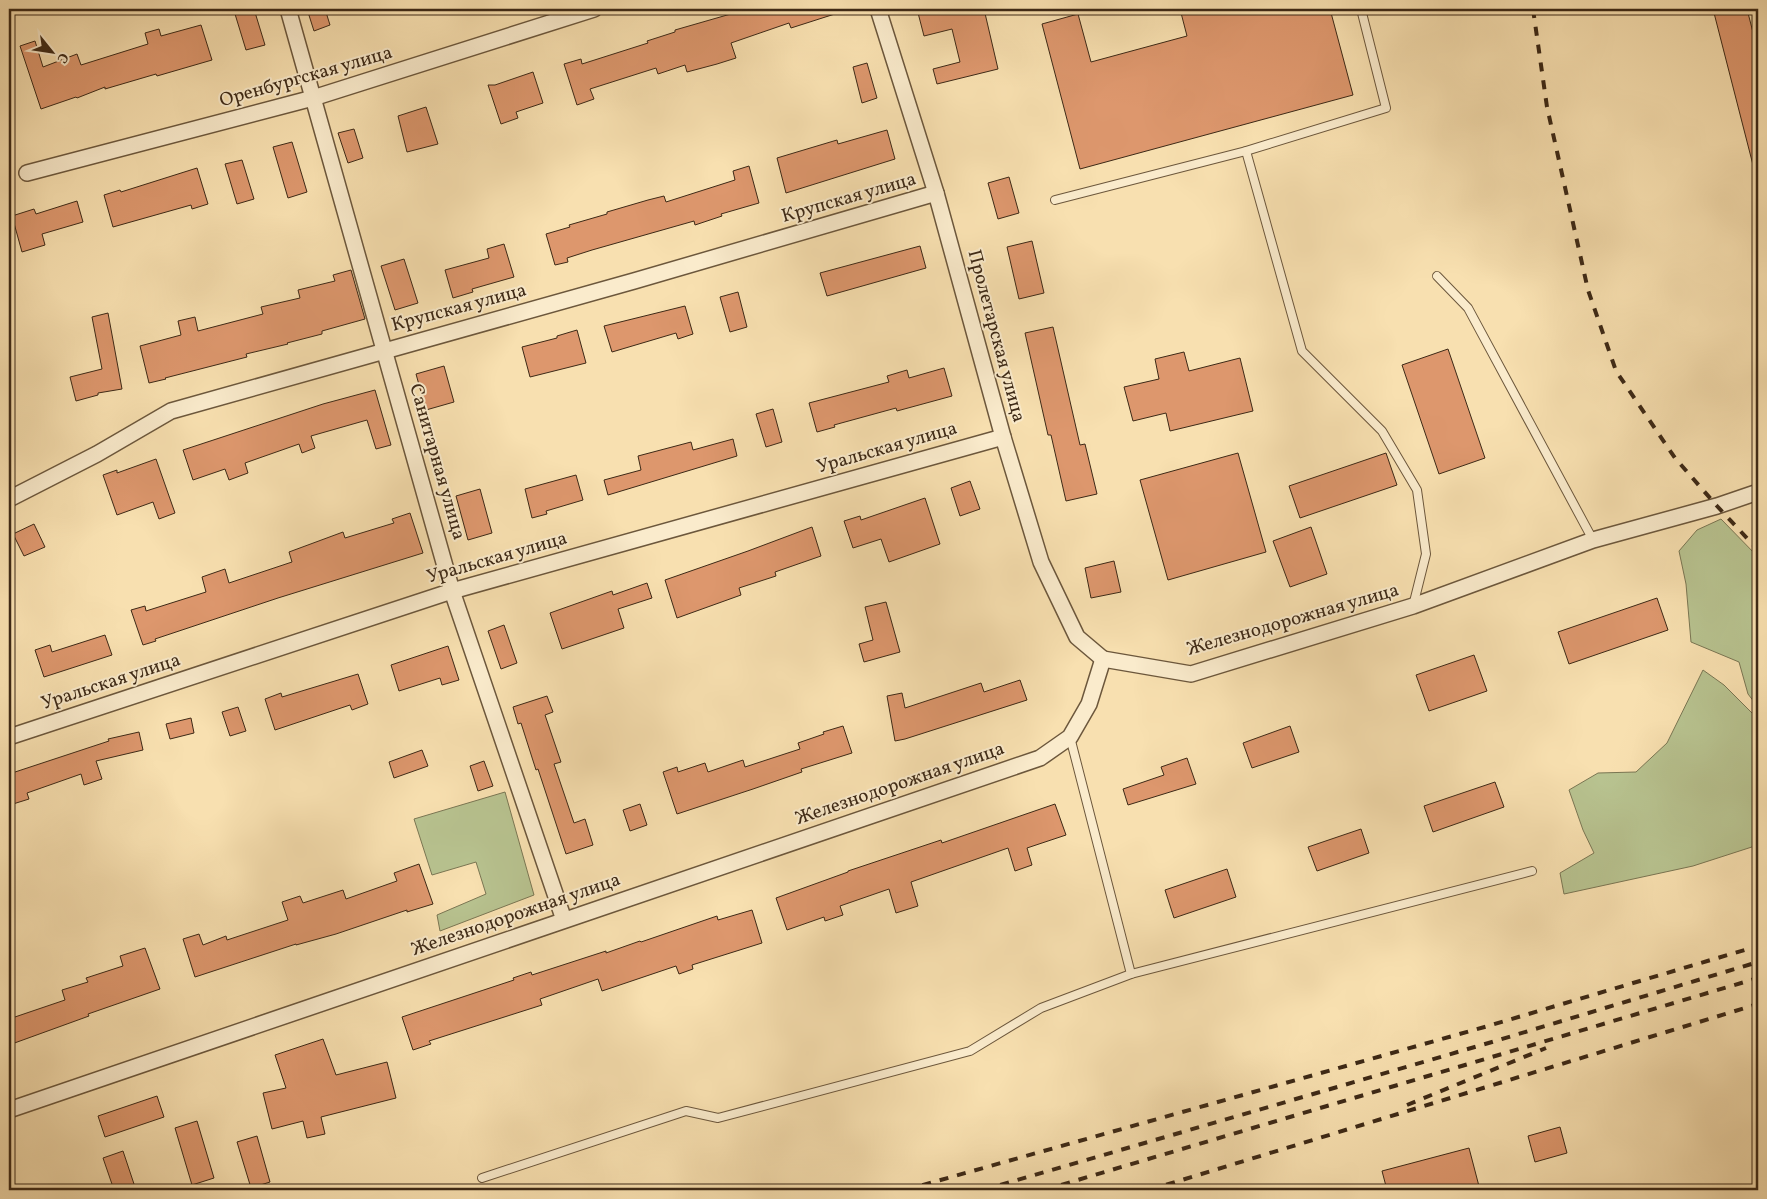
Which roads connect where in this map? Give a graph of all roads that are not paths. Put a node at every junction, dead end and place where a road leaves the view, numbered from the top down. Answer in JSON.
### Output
{"nodes":[{"id":1,"x":288,"y":9,"type":"edge"},
{"id":2,"x":594,"y":9,"type":"edge"},
{"id":3,"x":878,"y":9,"type":"edge"},
{"id":4,"x":1361,"y":9,"type":"edge"},
{"id":5,"x":313,"y":98,"type":"junction"},
{"id":6,"x":1246,"y":151,"type":"junction"},
{"id":7,"x":27,"y":173,"type":"dead end"},
{"id":8,"x":936,"y":193,"type":"junction"},
{"id":9,"x":1055,"y":200,"type":"dead end"},
{"id":10,"x":1438,"y":276,"type":"dead end"},
{"id":11,"x":385,"y":350,"type":"junction"},
{"id":12,"x":1003,"y":437,"type":"junction"},
{"id":13,"x":1758,"y":492,"type":"edge"},
{"id":14,"x":9,"y":500,"type":"edge"},
{"id":15,"x":1593,"y":540,"type":"junction"},
{"id":16,"x":452,"y":591,"type":"junction"},
{"id":17,"x":1413,"y":606,"type":"junction"},
{"id":18,"x":1103,"y":659,"type":"junction"},
{"id":19,"x":9,"y":737,"type":"edge"},
{"id":20,"x":1070,"y":737,"type":"junction"},
{"id":21,"x":1532,"y":871,"type":"dead end"},
{"id":22,"x":564,"y":920,"type":"junction"},
{"id":23,"x":1131,"y":974,"type":"junction"},
{"id":24,"x":9,"y":1110,"type":"edge"},
{"id":25,"x":482,"y":1178,"type":"dead end"}],
"edges":[{"from":1,"to":5,"type":"street","name":"Санитарная улица"},
{"from":2,"to":5,"type":"street","name":"Оренбургская улица"},
{"from":3,"to":8,"type":"street","name":"Пролетарская улица"},
{"from":4,"to":6,"type":"lane"},
{"from":5,"to":7,"type":"street","name":"Оренбургская улица"},
{"from":5,"to":11,"type":"street","name":"Санитарная улица"},
{"from":6,"to":9,"type":"lane"},
{"from":6,"to":17,"type":"lane"},
{"from":8,"to":11,"type":"street","name":"Крупская улица"},
{"from":8,"to":12,"type":"street","name":"Пролетарская улица"},
{"from":10,"to":15,"type":"lane"},
{"from":11,"to":14,"type":"street","name":"Крупская улица"},
{"from":11,"to":16,"type":"street","name":"Санитарная улица"},
{"from":12,"to":16,"type":"street","name":"Уральская улица"},
{"from":12,"to":18,"type":"street","name":"Пролетарская улица"},
{"from":13,"to":15,"type":"street","name":"Железнодорожная улица"},
{"from":15,"to":17,"type":"street","name":"Железнодорожная улица"},
{"from":16,"to":19,"type":"street","name":"Уральская улица"},
{"from":16,"to":22,"type":"street","name":"Санитарная улица"},
{"from":17,"to":18,"type":"street","name":"Железнодорожная улица"},
{"from":18,"to":20,"type":"street","name":"Железнодорожная улица"},
{"from":20,"to":22,"type":"street","name":"Железнодорожная улица"},
{"from":20,"to":23,"type":"lane"},
{"from":21,"to":23,"type":"lane"},
{"from":22,"to":24,"type":"street","name":"Железнодорожная улица"},
{"from":23,"to":25,"type":"lane"}]}
